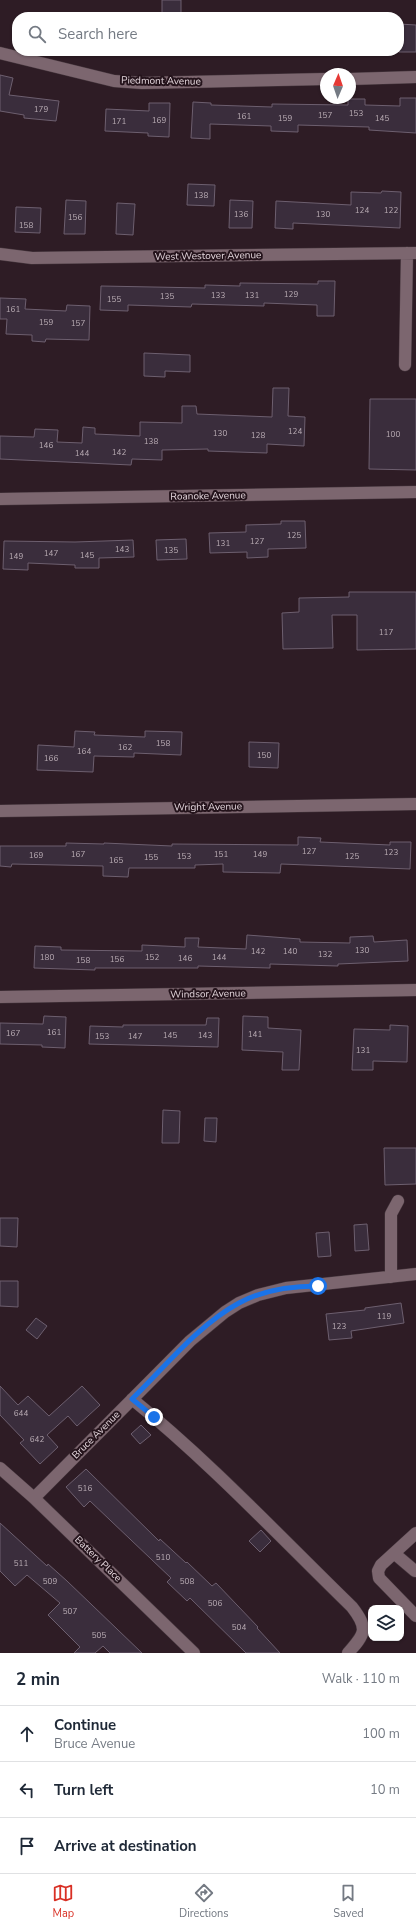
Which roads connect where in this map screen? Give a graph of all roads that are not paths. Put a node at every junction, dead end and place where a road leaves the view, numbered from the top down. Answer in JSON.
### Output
{"nodes":[{"id":1,"x":0,"y":53,"type":"edge"},
{"id":2,"x":12,"y":56,"type":"edge"},
{"id":3,"x":12,"y":56,"type":"edge"},
{"id":4,"x":416,"y":78,"type":"edge"},
{"id":5,"x":320,"y":79,"type":"edge"},
{"id":6,"x":356,"y":79,"type":"edge"},
{"id":7,"x":412,"y":253,"type":"edge"},
{"id":8,"x":0,"y":254,"type":"edge"},
{"id":9,"x":405,"y":365,"type":"dead end"},
{"id":10,"x":416,"y":492,"type":"edge"},
{"id":11,"x":0,"y":499,"type":"edge"},
{"id":12,"x":416,"y":804,"type":"edge"},
{"id":13,"x":0,"y":811,"type":"edge"},
{"id":14,"x":416,"y":990,"type":"edge"},
{"id":15,"x":0,"y":997,"type":"edge"},
{"id":16,"x":398,"y":1201,"type":"dead end"},
{"id":17,"x":416,"y":1274,"type":"edge"},
{"id":18,"x":391,"y":1277,"type":"junction"},
{"id":19,"x":132,"y":1399,"type":"junction"},
{"id":20,"x":0,"y":1468,"type":"edge"},
{"id":21,"x":34,"y":1498,"type":"junction"},
{"id":22,"x":416,"y":1533,"type":"edge"},
{"id":23,"x":395,"y":1554,"type":"junction"},
{"id":24,"x":416,"y":1559,"type":"edge"},
{"id":25,"x":415,"y":1573,"type":"edge"},
{"id":26,"x":416,"y":1616,"type":"edge"},
{"id":27,"x":194,"y":1653,"type":"edge"},
{"id":28,"x":348,"y":1653,"type":"edge"}],
"edges":[{"from":1,"to":3,"type":"street","name":"Piedmont Avenue"},
{"from":2,"to":5,"type":"street","name":"Piedmont Avenue"},
{"from":4,"to":6,"type":"street"},
{"from":7,"to":8,"type":"street","name":"West Westover Avenue"},
{"from":7,"to":9,"type":"street"},
{"from":10,"to":11,"type":"street","name":"Roanoke Avenue"},
{"from":12,"to":13,"type":"street","name":"Wright Avenue"},
{"from":14,"to":15,"type":"street","name":"Windsor Avenue"},
{"from":16,"to":18,"type":"street"},
{"from":17,"to":18,"type":"street","name":"Bruce Avenue"},
{"from":18,"to":19,"type":"street","name":"Bruce Avenue"},
{"from":19,"to":21,"type":"street","name":"Bruce Avenue"},
{"from":19,"to":28,"type":"street"},
{"from":20,"to":21,"type":"street","name":"Battery Place"},
{"from":21,"to":27,"type":"street","name":"Battery Place"},
{"from":22,"to":23,"type":"street"},
{"from":23,"to":25,"type":"street"},
{"from":23,"to":26,"type":"street"},
{"from":24,"to":25,"type":"street"}]}
